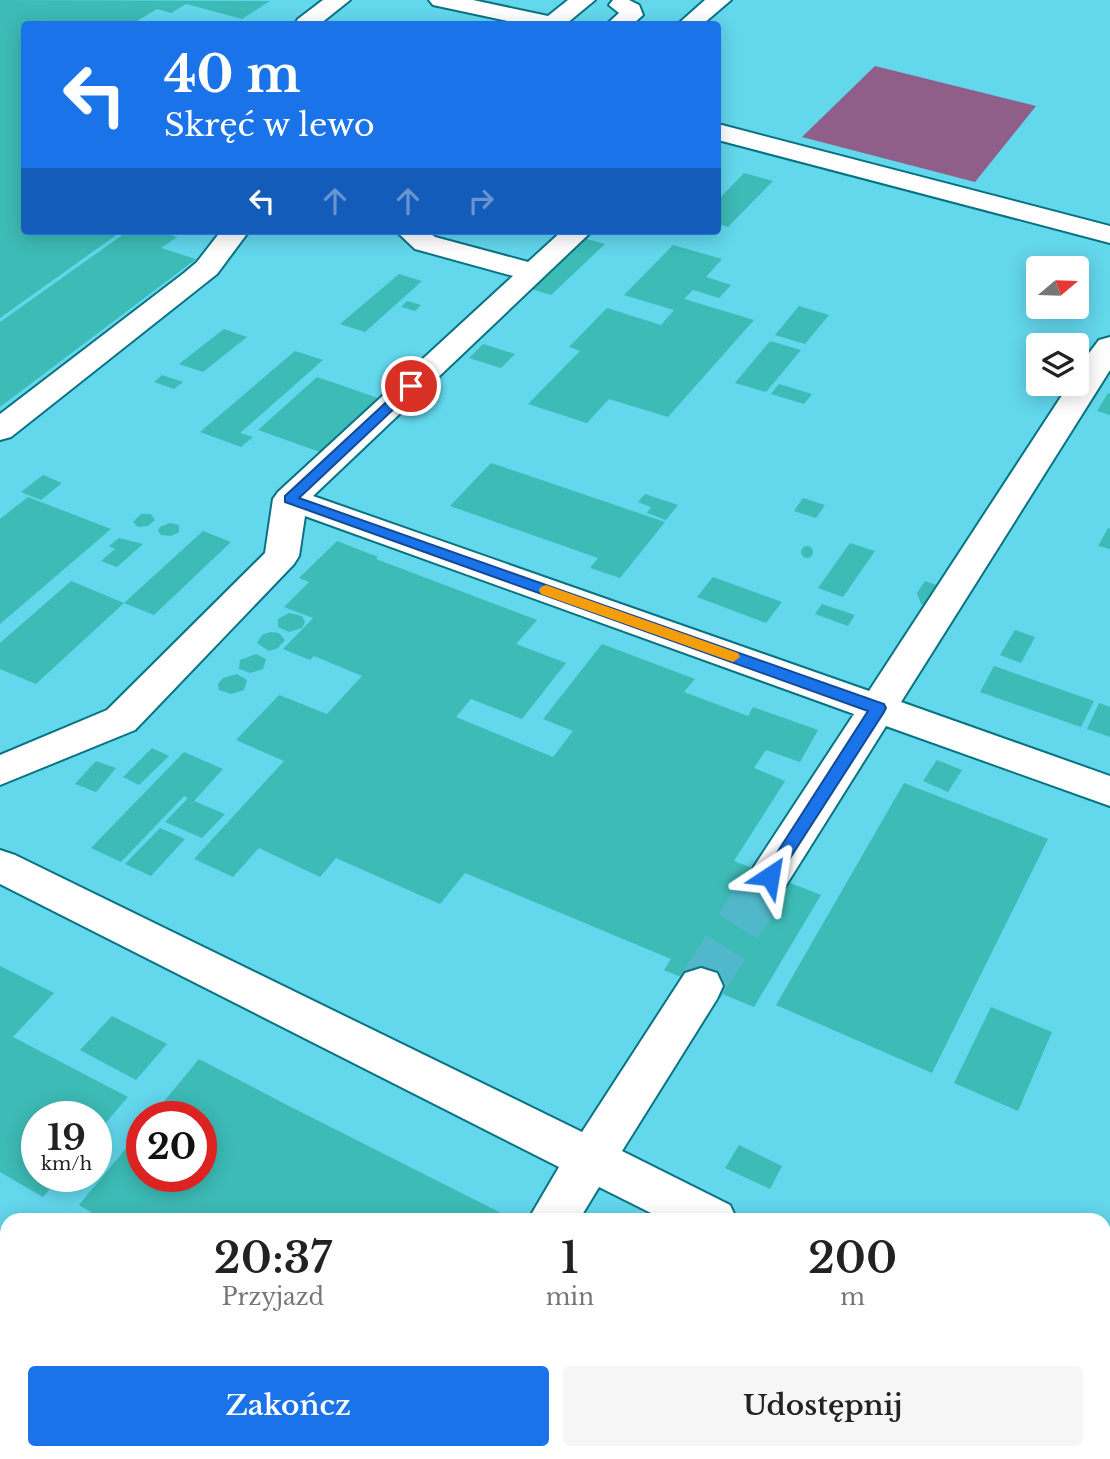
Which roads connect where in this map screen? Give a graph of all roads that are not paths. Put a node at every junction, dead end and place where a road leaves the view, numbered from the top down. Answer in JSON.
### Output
{"nodes":[{"id":1,"x":338,"y":0,"type":"edge"},
{"id":2,"x":441,"y":0,"type":"edge"},
{"id":3,"x":583,"y":0,"type":"edge"},
{"id":4,"x":719,"y":0,"type":"edge"},
{"id":5,"x":310,"y":21,"type":"edge"},
{"id":6,"x":540,"y":21,"type":"edge"},
{"id":7,"x":558,"y":21,"type":"edge"},
{"id":8,"x":693,"y":21,"type":"edge"},
{"id":9,"x":721,"y":133,"type":"edge"},
{"id":10,"x":1110,"y":234,"type":"edge"},
{"id":11,"x":232,"y":235,"type":"edge"},
{"id":12,"x":415,"y":235,"type":"edge"},
{"id":13,"x":574,"y":235,"type":"edge"},
{"id":14,"x":533,"y":272,"type":"junction"},
{"id":15,"x":1110,"y":346,"type":"edge"},
{"id":16,"x":0,"y":430,"type":"edge"},
{"id":17,"x":290,"y":499,"type":"junction"},
{"id":18,"x":878,"y":708,"type":"junction"},
{"id":19,"x":0,"y":771,"type":"edge"},
{"id":20,"x":1110,"y":791,"type":"edge"},
{"id":21,"x":0,"y":866,"type":"edge"},
{"id":22,"x":770,"y":876,"type":"tunnel mouth"},
{"id":23,"x":701,"y":986,"type":"tunnel mouth"},
{"id":24,"x":589,"y":1159,"type":"junction"},
{"id":25,"x":556,"y":1213,"type":"edge"},
{"id":26,"x":699,"y":1213,"type":"edge"}],
"edges":[{"from":1,"to":5,"type":"lane"},
{"from":2,"to":6,"type":"lane"},
{"from":3,"to":7,"type":"lane"},
{"from":4,"to":8,"type":"lane"},
{"from":9,"to":10,"type":"lane"},
{"from":11,"to":16,"type":"lane"},
{"from":12,"to":14,"type":"lane"},
{"from":13,"to":14,"type":"lane"},
{"from":14,"to":17,"type":"lane"},
{"from":15,"to":18,"type":"lane"},
{"from":17,"to":18,"type":"lane"},
{"from":17,"to":19,"type":"lane"},
{"from":18,"to":20,"type":"lane"},
{"from":18,"to":22,"type":"lane"},
{"from":21,"to":24,"type":"lane"},
{"from":23,"to":24,"type":"lane"},
{"from":24,"to":25,"type":"lane"},
{"from":24,"to":26,"type":"lane"}]}
